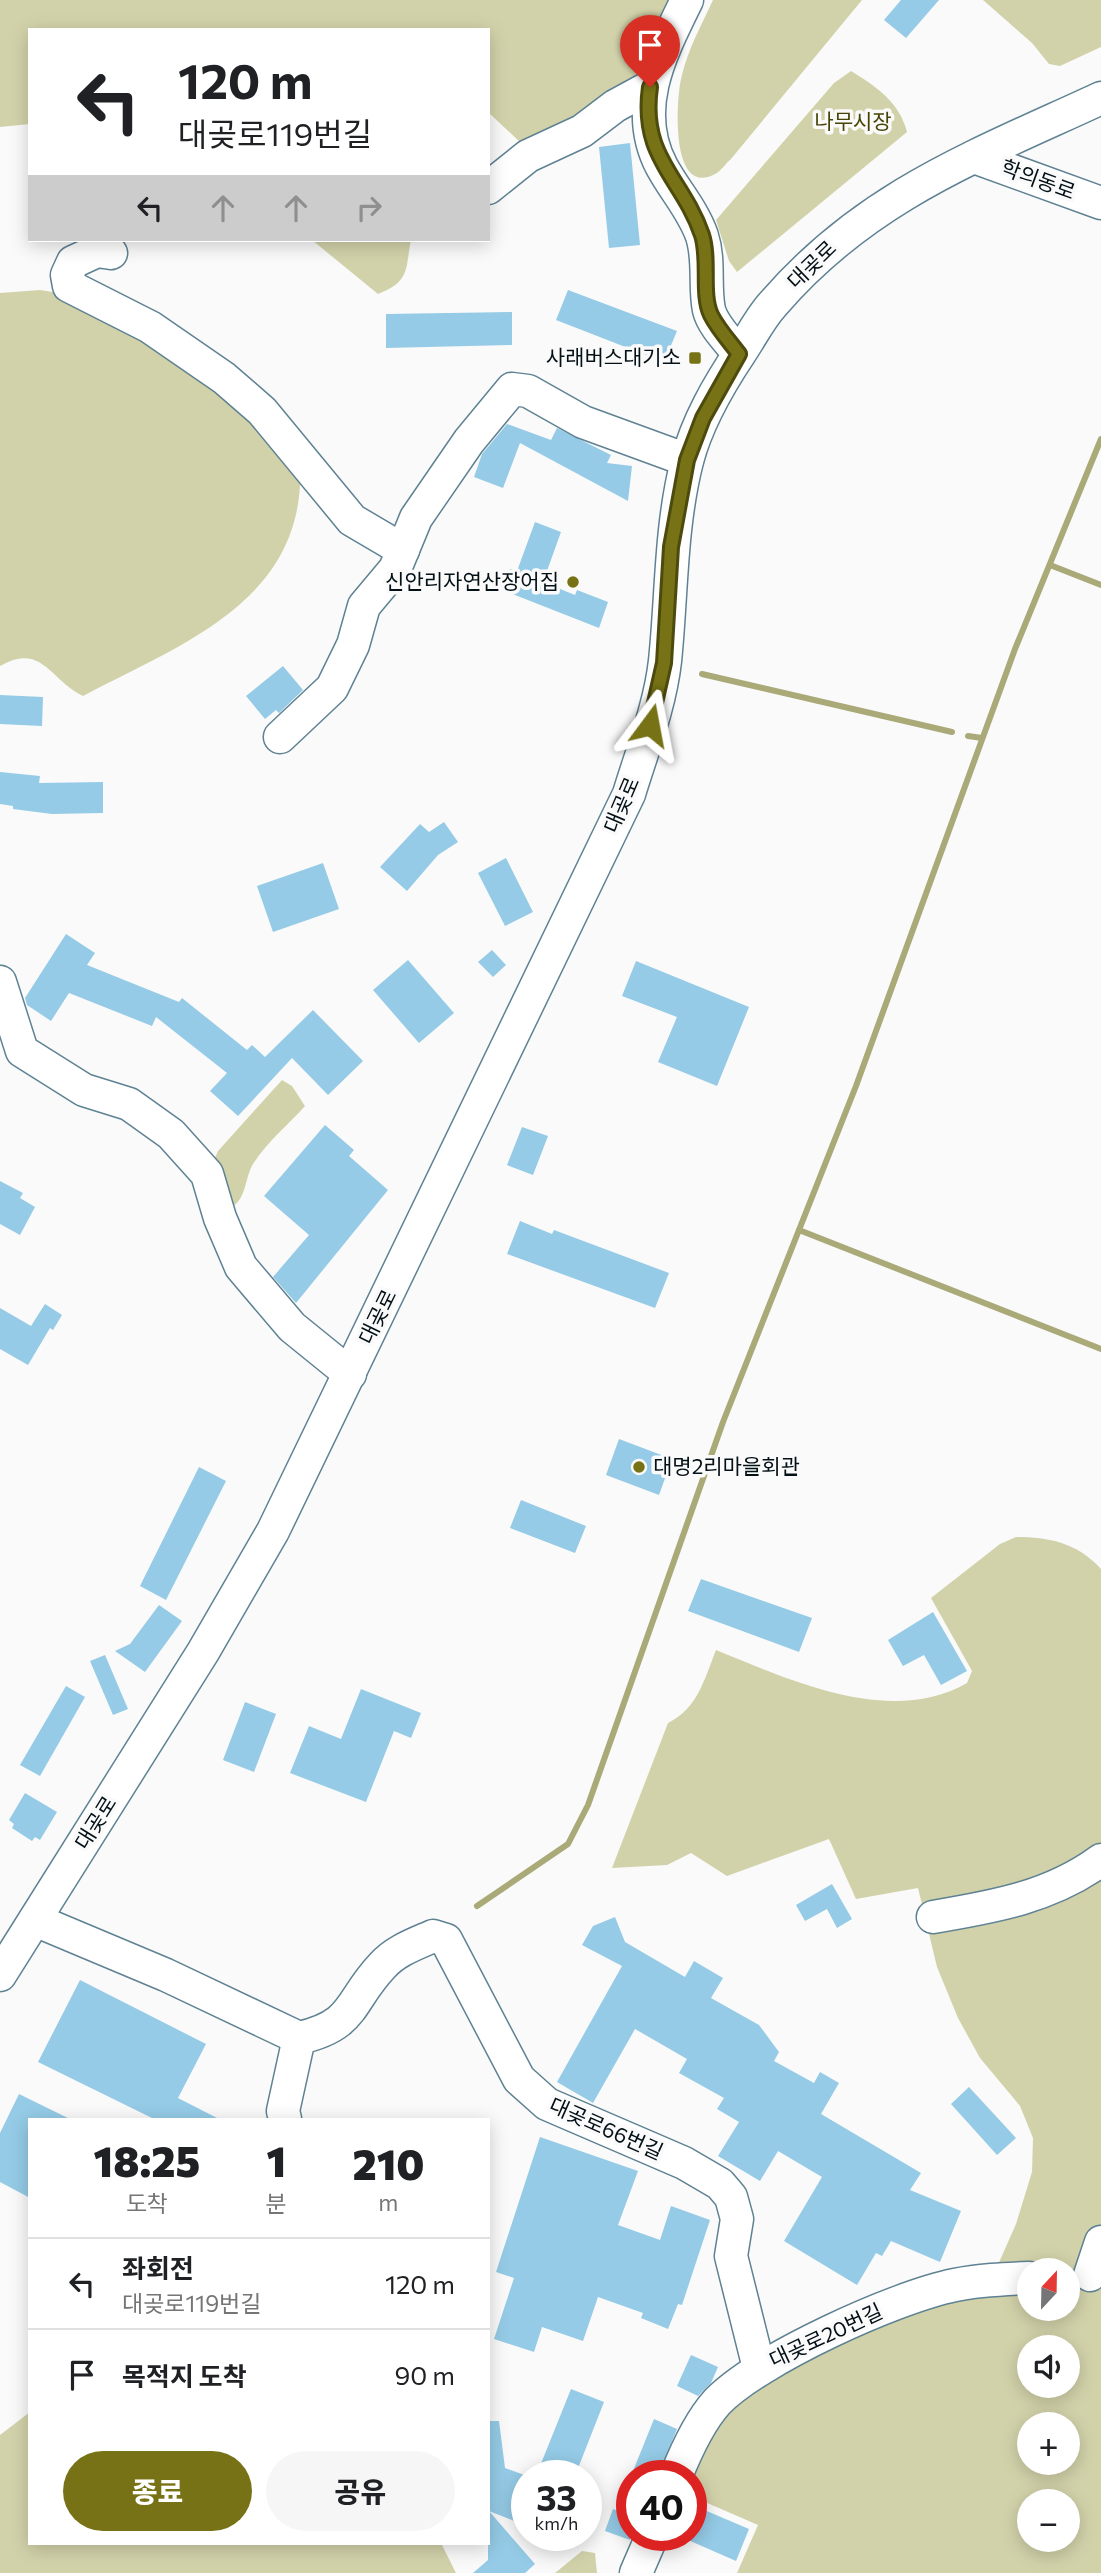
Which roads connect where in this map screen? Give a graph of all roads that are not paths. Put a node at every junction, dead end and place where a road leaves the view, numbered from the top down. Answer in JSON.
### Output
{"nodes":[{"id":1,"x":687,"y":0,"type":"edge"},
{"id":2,"x":650,"y":87,"type":"junction"},
{"id":3,"x":1101,"y":98,"type":"edge"},
{"id":4,"x":974,"y":157,"type":"junction"},
{"id":5,"x":490,"y":186,"type":"edge"},
{"id":6,"x":1101,"y":203,"type":"edge"},
{"id":7,"x":111,"y":253,"type":"dead end"},
{"id":8,"x":739,"y":354,"type":"junction"},
{"id":9,"x":687,"y":460,"type":"junction"},
{"id":10,"x":403,"y":550,"type":"junction"},
{"id":11,"x":280,"y":737,"type":"dead end"},
{"id":12,"x":0,"y":982,"type":"edge"},
{"id":13,"x":350,"y":1374,"type":"junction"},
{"id":14,"x":1101,"y":1860,"type":"edge"},
{"id":15,"x":933,"y":1917,"type":"dead end"},
{"id":16,"x":35,"y":1920,"type":"junction"},
{"id":17,"x":0,"y":1975,"type":"edge"},
{"id":18,"x":299,"y":2038,"type":"junction"},
{"id":19,"x":285,"y":2118,"type":"edge"},
{"id":20,"x":1101,"y":2242,"type":"edge"},
{"id":21,"x":1086,"y":2275,"type":"edge"},
{"id":22,"x":1017,"y":2279,"type":"edge"},
{"id":23,"x":759,"y":2368,"type":"junction"},
{"id":24,"x":684,"y":2460,"type":"edge"},
{"id":25,"x":646,"y":2551,"type":"edge"},
{"id":26,"x":636,"y":2573,"type":"edge"}],
"edges":[{"from":1,"to":2,"type":"street"},
{"from":2,"to":5,"type":"street"},
{"from":2,"to":8,"type":"street"},
{"from":3,"to":4,"type":"street","name":"대곶로"},
{"from":4,"to":6,"type":"street","name":"학의동로"},
{"from":4,"to":8,"type":"street","name":"대곶로"},
{"from":7,"to":10,"type":"street"},
{"from":8,"to":9,"type":"street","name":"대곶로"},
{"from":9,"to":10,"type":"street"},
{"from":9,"to":13,"type":"street","name":"대곶로"},
{"from":10,"to":11,"type":"street"},
{"from":12,"to":13,"type":"street","name":"대곶로"},
{"from":13,"to":16,"type":"street","name":"대곶로"},
{"from":14,"to":15,"type":"street"},
{"from":16,"to":17,"type":"street","name":"대곶로"},
{"from":16,"to":18,"type":"street"},
{"from":18,"to":19,"type":"street"},
{"from":18,"to":23,"type":"street","name":"대곶로66번길"},
{"from":20,"to":21,"type":"street"},
{"from":22,"to":23,"type":"street","name":"대곶로20번길"},
{"from":23,"to":24,"type":"street","name":"대곶로20번길"},
{"from":25,"to":26,"type":"street"}]}
